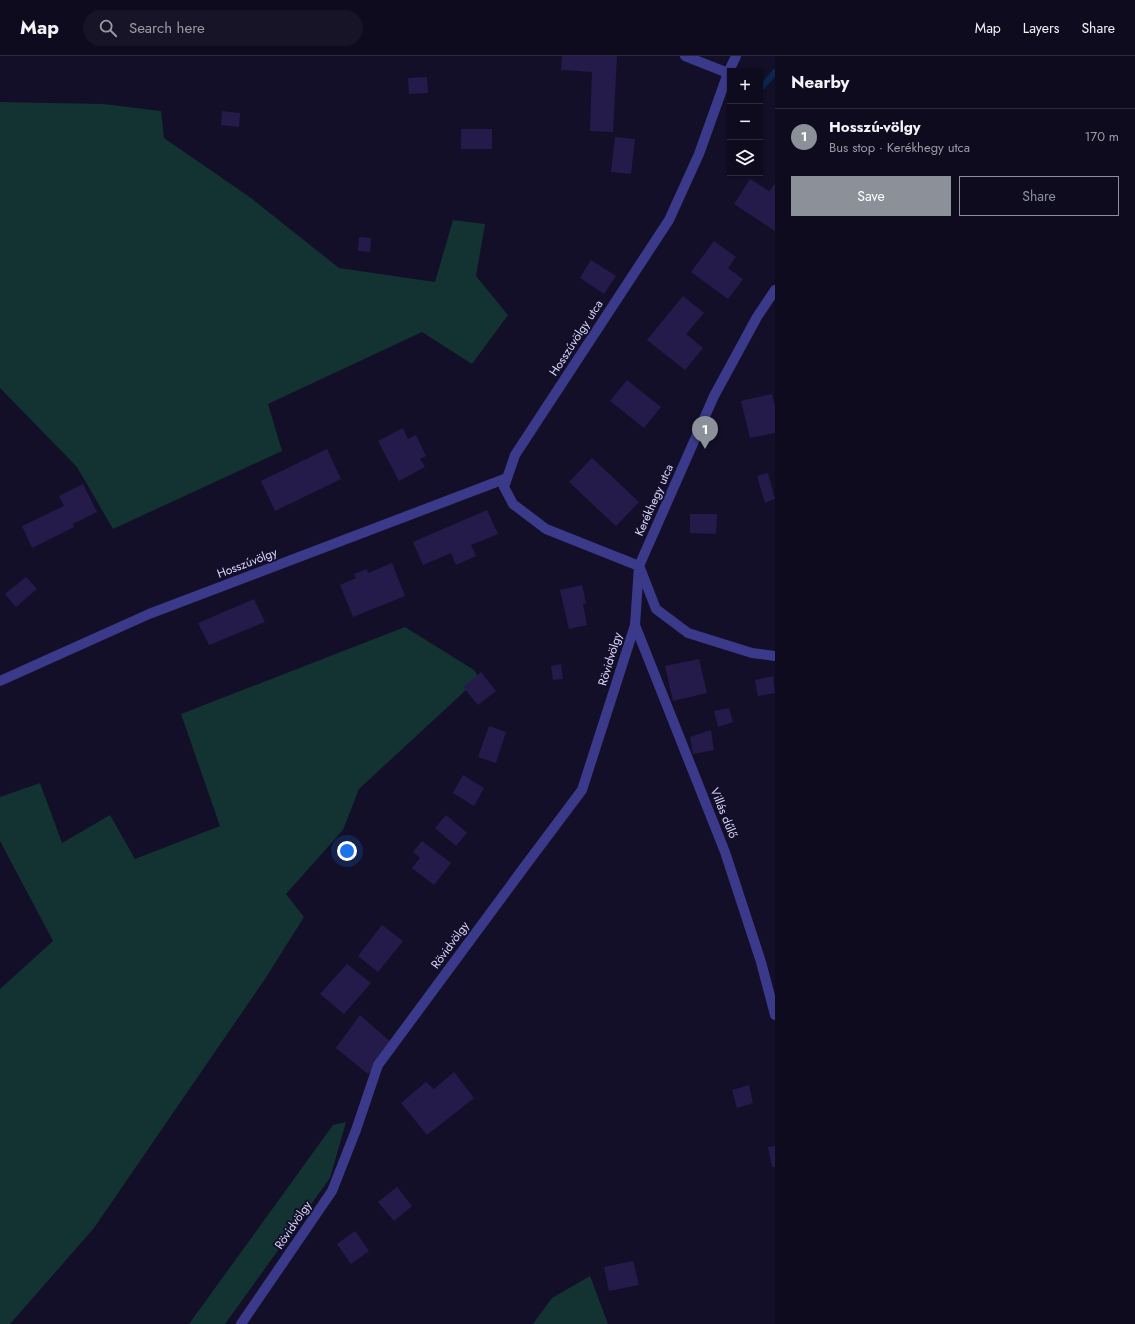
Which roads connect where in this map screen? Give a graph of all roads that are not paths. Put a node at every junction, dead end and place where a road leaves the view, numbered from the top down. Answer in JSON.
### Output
{"nodes":[{"id":1,"x":685,"y":56,"type":"edge"},
{"id":2,"x":736,"y":56,"type":"edge"},
{"id":3,"x":730,"y":68,"type":"edge"},
{"id":4,"x":727,"y":73,"type":"edge"},
{"id":5,"x":727,"y":76,"type":"edge"},
{"id":6,"x":775,"y":290,"type":"edge"},
{"id":7,"x":507,"y":478,"type":"junction"},
{"id":8,"x":639,"y":566,"type":"junction"},
{"id":9,"x":635,"y":625,"type":"junction"},
{"id":10,"x":775,"y":656,"type":"edge"},
{"id":11,"x":0,"y":681,"type":"edge"},
{"id":12,"x":775,"y":1015,"type":"edge"},
{"id":13,"x":241,"y":1324,"type":"edge"}],
"edges":[{"from":1,"to":4,"type":"street"},
{"from":2,"to":3,"type":"street","name":"Hosszúvölgy utca"},
{"from":5,"to":7,"type":"street","name":"Hosszúvölgy utca"},
{"from":6,"to":8,"type":"street","name":"Kerékhegy utca"},
{"from":7,"to":8,"type":"street","name":"Hosszúvölgy utca"},
{"from":7,"to":11,"type":"street","name":"Hosszúvölgy"},
{"from":8,"to":9,"type":"street","name":"Rövidvölgy"},
{"from":8,"to":10,"type":"street"},
{"from":9,"to":12,"type":"street","name":"Villás dűlő"},
{"from":9,"to":13,"type":"street","name":"Rövidvölgy"}]}
